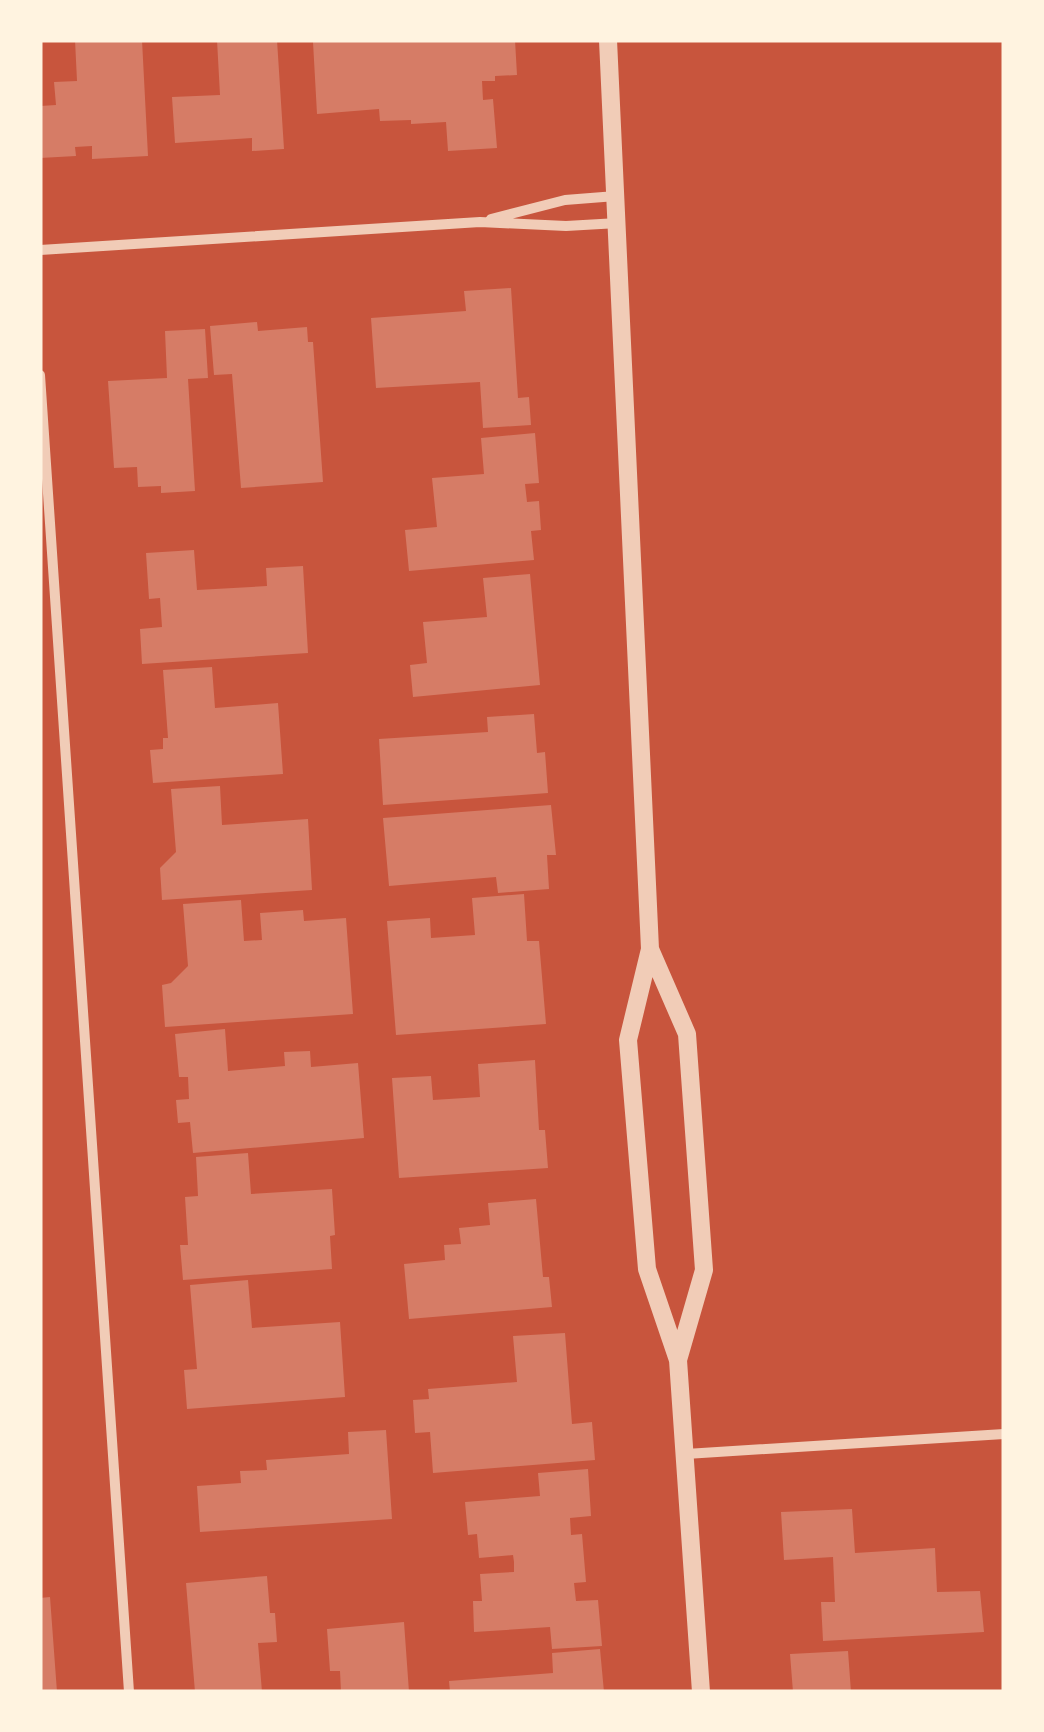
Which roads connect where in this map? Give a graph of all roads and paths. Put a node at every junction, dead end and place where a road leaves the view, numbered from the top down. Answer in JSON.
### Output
{"nodes":[{"id":1,"x":608,"y":40,"type":"edge"},
{"id":2,"x":616,"y":196,"type":"junction"},
{"id":3,"x":480,"y":222,"type":"junction"},
{"id":4,"x":618,"y":222,"type":"junction"},
{"id":5,"x":40,"y":250,"type":"edge"},
{"id":6,"x":40,"y":374,"type":"edge"},
{"id":7,"x":650,"y":950,"type":"junction"},
{"id":8,"x":678,"y":1360,"type":"junction"},
{"id":9,"x":1004,"y":1434,"type":"edge"},
{"id":10,"x":686,"y":1454,"type":"junction"},
{"id":11,"x":129,"y":1692,"type":"edge"},
{"id":12,"x":702,"y":1692,"type":"edge"}],
"edges":[{"from":1,"to":2,"type":"street"},
{"from":2,"to":3,"type":"street"},
{"from":2,"to":4,"type":"street"},
{"from":3,"to":4,"type":"street"},
{"from":3,"to":5,"type":"street"},
{"from":4,"to":7,"type":"street"},
{"from":6,"to":11,"type":"street"},
{"from":7,"to":8,"type":"street"},
{"from":7,"to":8,"type":"street"},
{"from":8,"to":10,"type":"street"},
{"from":9,"to":10,"type":"street"},
{"from":10,"to":12,"type":"street"}]}
